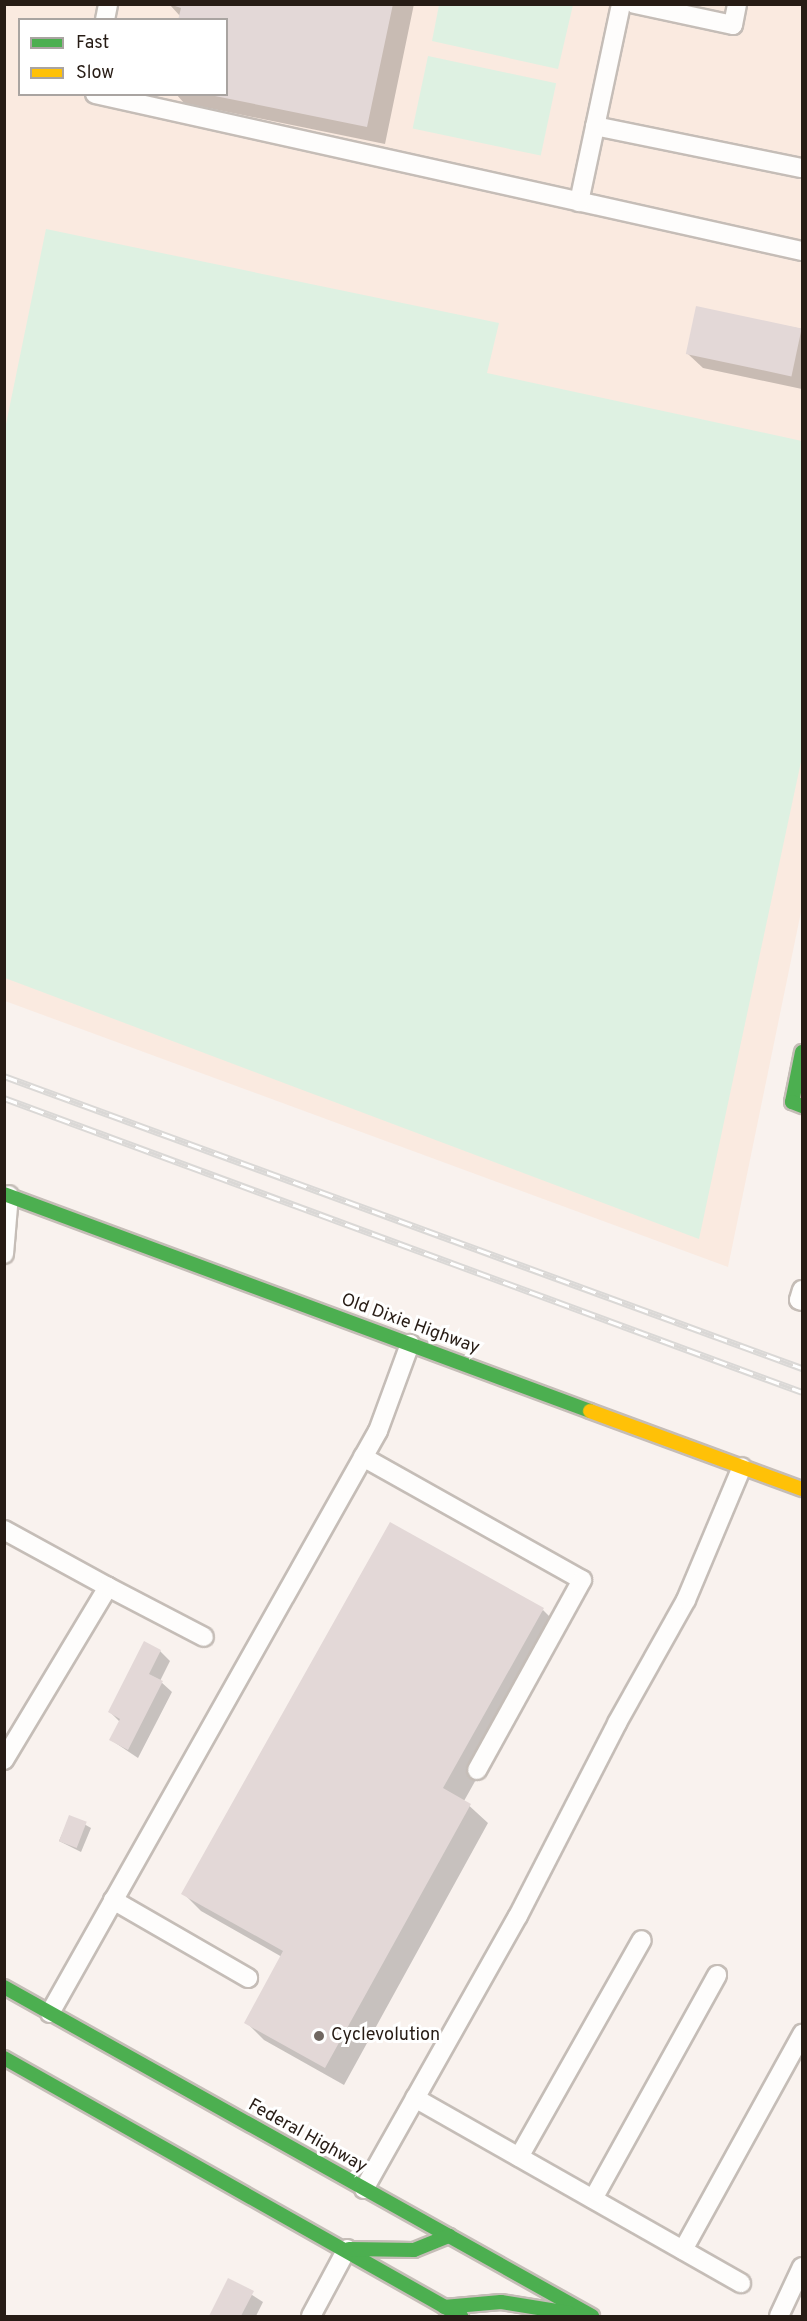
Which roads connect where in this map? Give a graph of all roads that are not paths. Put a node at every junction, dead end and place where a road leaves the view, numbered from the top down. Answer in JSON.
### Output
{"nodes":[{"id":1,"x":621,"y":4,"type":"edge"},
{"id":2,"x":635,"y":4,"type":"edge"},
{"id":3,"x":737,"y":4,"type":"edge"},
{"id":4,"x":104,"y":96,"type":"edge"},
{"id":5,"x":595,"y":126,"type":"junction"},
{"id":6,"x":802,"y":168,"type":"edge"},
{"id":7,"x":579,"y":202,"type":"junction"},
{"id":8,"x":802,"y":251,"type":"edge"},
{"id":9,"x":802,"y":1052,"type":"edge"},
{"id":10,"x":797,"y":1104,"type":"edge"},
{"id":11,"x":7,"y":1195,"type":"edge"},
{"id":12,"x":4,"y":1254,"type":"edge"},
{"id":13,"x":802,"y":1290,"type":"edge"},
{"id":14,"x":802,"y":1301,"type":"edge"},
{"id":15,"x":410,"y":1344,"type":"junction"},
{"id":16,"x":363,"y":1457,"type":"junction"},
{"id":17,"x":741,"y":1467,"type":"junction"},
{"id":18,"x":802,"y":1490,"type":"edge"},
{"id":19,"x":4,"y":1530,"type":"edge"},
{"id":20,"x":108,"y":1587,"type":"junction"},
{"id":21,"x":204,"y":1637,"type":"dead end"},
{"id":22,"x":4,"y":1760,"type":"edge"},
{"id":23,"x":477,"y":1770,"type":"dead end"},
{"id":24,"x":113,"y":1900,"type":"junction"},
{"id":25,"x":642,"y":1940,"type":"dead end"},
{"id":26,"x":717,"y":1975,"type":"dead end"},
{"id":27,"x":248,"y":1978,"type":"dead end"},
{"id":28,"x":4,"y":1987,"type":"edge"},
{"id":29,"x":50,"y":2013,"type":"junction"},
{"id":30,"x":802,"y":2034,"type":"edge"},
{"id":31,"x":4,"y":2058,"type":"edge"},
{"id":32,"x":415,"y":2098,"type":"junction"},
{"id":33,"x":519,"y":2157,"type":"junction"},
{"id":34,"x":364,"y":2189,"type":"junction"},
{"id":35,"x":593,"y":2199,"type":"junction"},
{"id":36,"x":449,"y":2236,"type":"junction"},
{"id":37,"x":348,"y":2249,"type":"junction"},
{"id":38,"x":683,"y":2250,"type":"junction"},
{"id":39,"x":802,"y":2267,"type":"edge"},
{"id":40,"x":741,"y":2283,"type":"dead end"},
{"id":41,"x":442,"y":2312,"type":"edge"},
{"id":42,"x":312,"y":2316,"type":"edge"},
{"id":43,"x":461,"y":2316,"type":"edge"},
{"id":44,"x":592,"y":2316,"type":"edge"},
{"id":45,"x":779,"y":2316,"type":"edge"}],
"edges":[{"from":1,"to":5,"type":"lane"},
{"from":2,"to":3,"type":"lane"},
{"from":4,"to":7,"type":"lane"},
{"from":5,"to":6,"type":"lane"},
{"from":5,"to":7,"type":"lane"},
{"from":7,"to":8,"type":"lane"},
{"from":9,"to":10,"type":"main road"},
{"from":11,"to":12,"type":"lane"},
{"from":11,"to":15,"type":"main road","name":"Old Dixie Highway"},
{"from":13,"to":14,"type":"lane"},
{"from":15,"to":16,"type":"lane"},
{"from":15,"to":17,"type":"main road","name":"Old Dixie Highway"},
{"from":16,"to":23,"type":"lane"},
{"from":16,"to":24,"type":"lane"},
{"from":17,"to":18,"type":"main road","name":"Old Dixie Highway"},
{"from":17,"to":32,"type":"lane"},
{"from":19,"to":20,"type":"lane"},
{"from":20,"to":21,"type":"lane"},
{"from":20,"to":22,"type":"lane"},
{"from":24,"to":27,"type":"lane"},
{"from":24,"to":29,"type":"lane"},
{"from":25,"to":33,"type":"lane"},
{"from":26,"to":35,"type":"lane"},
{"from":28,"to":29,"type":"main road","name":"Federal Highway"},
{"from":29,"to":34,"type":"main road","name":"Federal Highway"},
{"from":30,"to":38,"type":"lane"},
{"from":31,"to":37,"type":"main road"},
{"from":32,"to":33,"type":"lane"},
{"from":32,"to":34,"type":"lane"},
{"from":33,"to":35,"type":"lane"},
{"from":34,"to":36,"type":"main road","name":"Federal Highway"},
{"from":35,"to":38,"type":"lane"},
{"from":36,"to":37,"type":"main road"},
{"from":36,"to":44,"type":"main road","name":"Federal Highway"},
{"from":37,"to":41,"type":"main road"},
{"from":37,"to":42,"type":"lane"},
{"from":38,"to":40,"type":"lane"},
{"from":39,"to":45,"type":"lane"},
{"from":41,"to":43,"type":"main road"},
{"from":41,"to":44,"type":"main road"}]}
